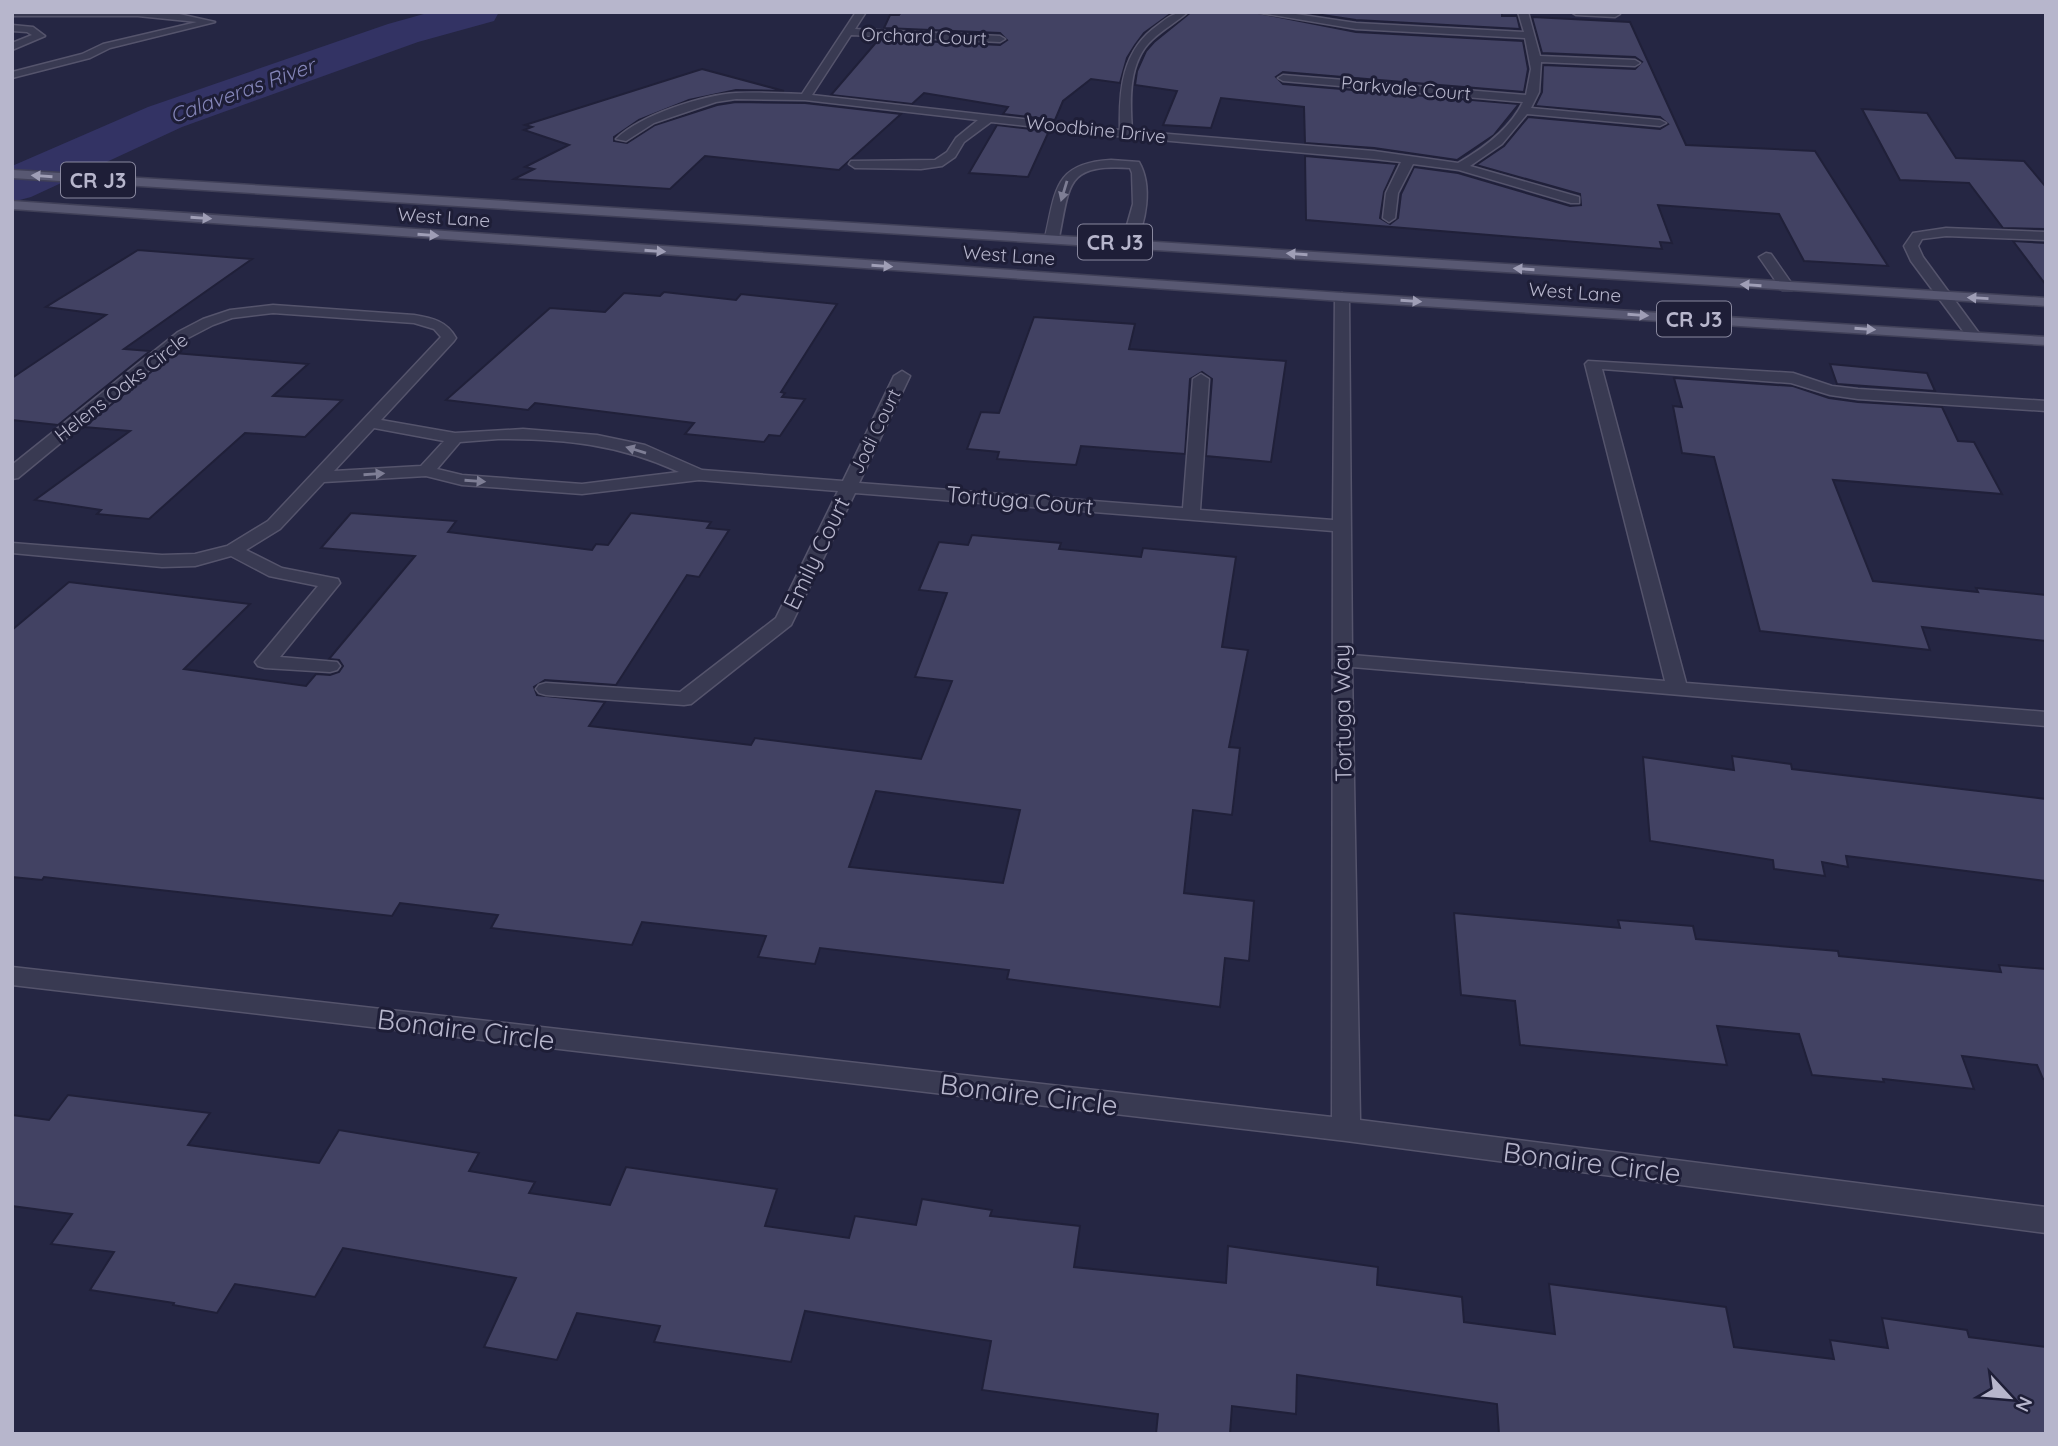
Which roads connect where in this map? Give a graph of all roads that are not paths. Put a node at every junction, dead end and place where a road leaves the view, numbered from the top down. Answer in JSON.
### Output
{"nodes":[{"id":1,"x":861,"y":12,"type":"edge"},
{"id":2,"x":1183,"y":12,"type":"edge"},
{"id":3,"x":1260,"y":12,"type":"edge"},
{"id":4,"x":1356,"y":12,"type":"edge"},
{"id":5,"x":1522,"y":12,"type":"edge"},
{"id":6,"x":1576,"y":12,"type":"edge"},
{"id":7,"x":12,"y":13,"type":"edge"},
{"id":8,"x":60,"y":14,"type":"edge"},
{"id":9,"x":1615,"y":14,"type":"dead end"},
{"id":10,"x":1356,"y":26,"type":"junction"},
{"id":11,"x":12,"y":28,"type":"edge"},
{"id":12,"x":29,"y":30,"type":"junction"},
{"id":13,"x":848,"y":32,"type":"junction"},
{"id":14,"x":1528,"y":35,"type":"junction"},
{"id":15,"x":1000,"y":39,"type":"dead end"},
{"id":16,"x":12,"y":47,"type":"edge"},
{"id":17,"x":1535,"y":59,"type":"junction"},
{"id":18,"x":1635,"y":63,"type":"dead end"},
{"id":19,"x":12,"y":75,"type":"edge"},
{"id":20,"x":1283,"y":78,"type":"dead end"},
{"id":21,"x":805,"y":97,"type":"junction"},
{"id":22,"x":1527,"y":105,"type":"junction"},
{"id":23,"x":990,"y":117,"type":"junction"},
{"id":24,"x":1660,"y":123,"type":"dead end"},
{"id":25,"x":1126,"y":134,"type":"junction"},
{"id":26,"x":622,"y":139,"type":"dead end"},
{"id":27,"x":1139,"y":154,"type":"junction"},
{"id":28,"x":1408,"y":161,"type":"junction"},
{"id":29,"x":855,"y":164,"type":"dead end"},
{"id":30,"x":1082,"y":164,"type":"junction"},
{"id":31,"x":1460,"y":167,"type":"junction"},
{"id":32,"x":12,"y":174,"type":"edge"},
{"id":33,"x":1575,"y":200,"type":"dead end"},
{"id":34,"x":12,"y":205,"type":"edge"},
{"id":35,"x":1389,"y":218,"type":"dead end"},
{"id":36,"x":2046,"y":236,"type":"edge"},
{"id":37,"x":1052,"y":238,"type":"junction"},
{"id":38,"x":1129,"y":243,"type":"junction"},
{"id":39,"x":1766,"y":257,"type":"dead end"},
{"id":40,"x":1787,"y":287,"type":"junction"},
{"id":41,"x":1946,"y":296,"type":"junction"},
{"id":42,"x":1342,"y":297,"type":"junction"},
{"id":43,"x":2046,"y":302,"type":"edge"},
{"id":44,"x":1974,"y":336,"type":"junction"},
{"id":45,"x":2046,"y":341,"type":"edge"},
{"id":46,"x":902,"y":376,"type":"dead end"},
{"id":47,"x":1201,"y":379,"type":"dead end"},
{"id":48,"x":2046,"y":405,"type":"edge"},
{"id":49,"x":372,"y":423,"type":"junction"},
{"id":50,"x":455,"y":439,"type":"junction"},
{"id":51,"x":426,"y":471,"type":"junction"},
{"id":52,"x":12,"y":474,"type":"edge"},
{"id":53,"x":699,"y":475,"type":"junction"},
{"id":54,"x":321,"y":477,"type":"junction"},
{"id":55,"x":849,"y":485,"type":"junction"},
{"id":56,"x":1191,"y":514,"type":"junction"},
{"id":57,"x":1341,"y":526,"type":"junction"},
{"id":58,"x":12,"y":548,"type":"edge"},
{"id":59,"x":233,"y":550,"type":"junction"},
{"id":60,"x":1342,"y":660,"type":"junction"},
{"id":61,"x":330,"y":666,"type":"dead end"},
{"id":62,"x":1677,"y":687,"type":"junction"},
{"id":63,"x":546,"y":689,"type":"dead end"},
{"id":64,"x":2046,"y":719,"type":"edge"},
{"id":65,"x":12,"y":975,"type":"edge"},
{"id":66,"x":1346,"y":1130,"type":"junction"},
{"id":67,"x":2046,"y":1220,"type":"edge"}],
"edges":[{"from":1,"to":13,"type":"street"},
{"from":2,"to":25,"type":"street"},
{"from":3,"to":10,"type":"street"},
{"from":4,"to":10,"type":"street"},
{"from":5,"to":14,"type":"street"},
{"from":6,"to":9,"type":"street"},
{"from":7,"to":8,"type":"street"},
{"from":8,"to":12,"type":"street"},
{"from":8,"to":19,"type":"street"},
{"from":10,"to":14,"type":"street"},
{"from":11,"to":12,"type":"street"},
{"from":12,"to":16,"type":"street"},
{"from":13,"to":15,"type":"street","name":"Orchard Court"},
{"from":13,"to":21,"type":"street"},
{"from":14,"to":17,"type":"street"},
{"from":17,"to":18,"type":"street"},
{"from":17,"to":22,"type":"street"},
{"from":20,"to":22,"type":"street","name":"Parkvale Court"},
{"from":21,"to":23,"type":"street","name":"Woodbine Drive"},
{"from":21,"to":26,"type":"street","name":"Woodbine Drive"},
{"from":22,"to":24,"type":"street","name":"Parkvale Court"},
{"from":22,"to":31,"type":"street"},
{"from":23,"to":25,"type":"street","name":"Woodbine Drive"},
{"from":23,"to":29,"type":"street"},
{"from":25,"to":27,"type":"street"},
{"from":25,"to":28,"type":"street","name":"Woodbine Drive"},
{"from":25,"to":30,"type":"street"},
{"from":27,"to":30,"type":"street"},
{"from":27,"to":38,"type":"street"},
{"from":28,"to":31,"type":"street","name":"Woodbine Drive"},
{"from":28,"to":35,"type":"street"},
{"from":30,"to":37,"type":"street","one_way":true},
{"from":31,"to":33,"type":"street","name":"Woodbine Drive"},
{"from":37,"to":32,"type":"main road","name":"West Lane","number":"CR J3","one_way":true},
{"from":34,"to":42,"type":"main road","name":"West Lane","number":"CR J3","one_way":true},
{"from":36,"to":41,"type":"street"},
{"from":37,"to":38,"type":"main road","name":"West Lane","number":"CR J3"},
{"from":40,"to":38,"type":"main road","name":"West Lane","number":"CR J3","one_way":true},
{"from":39,"to":40,"type":"street"},
{"from":40,"to":41,"type":"main road","name":"West Lane","number":"CR J3"},
{"from":43,"to":41,"type":"main road","name":"West Lane","number":"CR J3","one_way":true},
{"from":41,"to":44,"type":"street"},
{"from":42,"to":44,"type":"main road","name":"West Lane","number":"CR J3","one_way":true},
{"from":42,"to":57,"type":"street","name":"Tortuga Way"},
{"from":44,"to":45,"type":"main road","name":"West Lane","number":"CR J3"},
{"from":46,"to":55,"type":"street","name":"Jodi Court"},
{"from":47,"to":56,"type":"street"},
{"from":48,"to":62,"type":"street"},
{"from":49,"to":50,"type":"street"},
{"from":49,"to":52,"type":"street","name":"Helens Oaks Circle"},
{"from":49,"to":54,"type":"street","name":"Helens Oaks Circle"},
{"from":50,"to":51,"type":"street"},
{"from":53,"to":50,"type":"street","name":"Tortuga Court","one_way":true},
{"from":51,"to":53,"type":"street","name":"Tortuga Court","one_way":true},
{"from":54,"to":51,"type":"street","one_way":true},
{"from":53,"to":55,"type":"street","name":"Tortuga Court"},
{"from":54,"to":59,"type":"street","name":"Helens Oaks Circle"},
{"from":55,"to":56,"type":"street","name":"Tortuga Court"},
{"from":55,"to":63,"type":"street","name":"Emily Court"},
{"from":56,"to":57,"type":"street","name":"Tortuga Court"},
{"from":57,"to":60,"type":"street","name":"Tortuga Way"},
{"from":58,"to":59,"type":"street","name":"Helens Oaks Circle"},
{"from":59,"to":61,"type":"street"},
{"from":60,"to":62,"type":"street"},
{"from":60,"to":66,"type":"street","name":"Tortuga Way"},
{"from":62,"to":64,"type":"street"},
{"from":65,"to":66,"type":"street","name":"Bonaire Circle"},
{"from":66,"to":67,"type":"street","name":"Bonaire Circle"}]}
